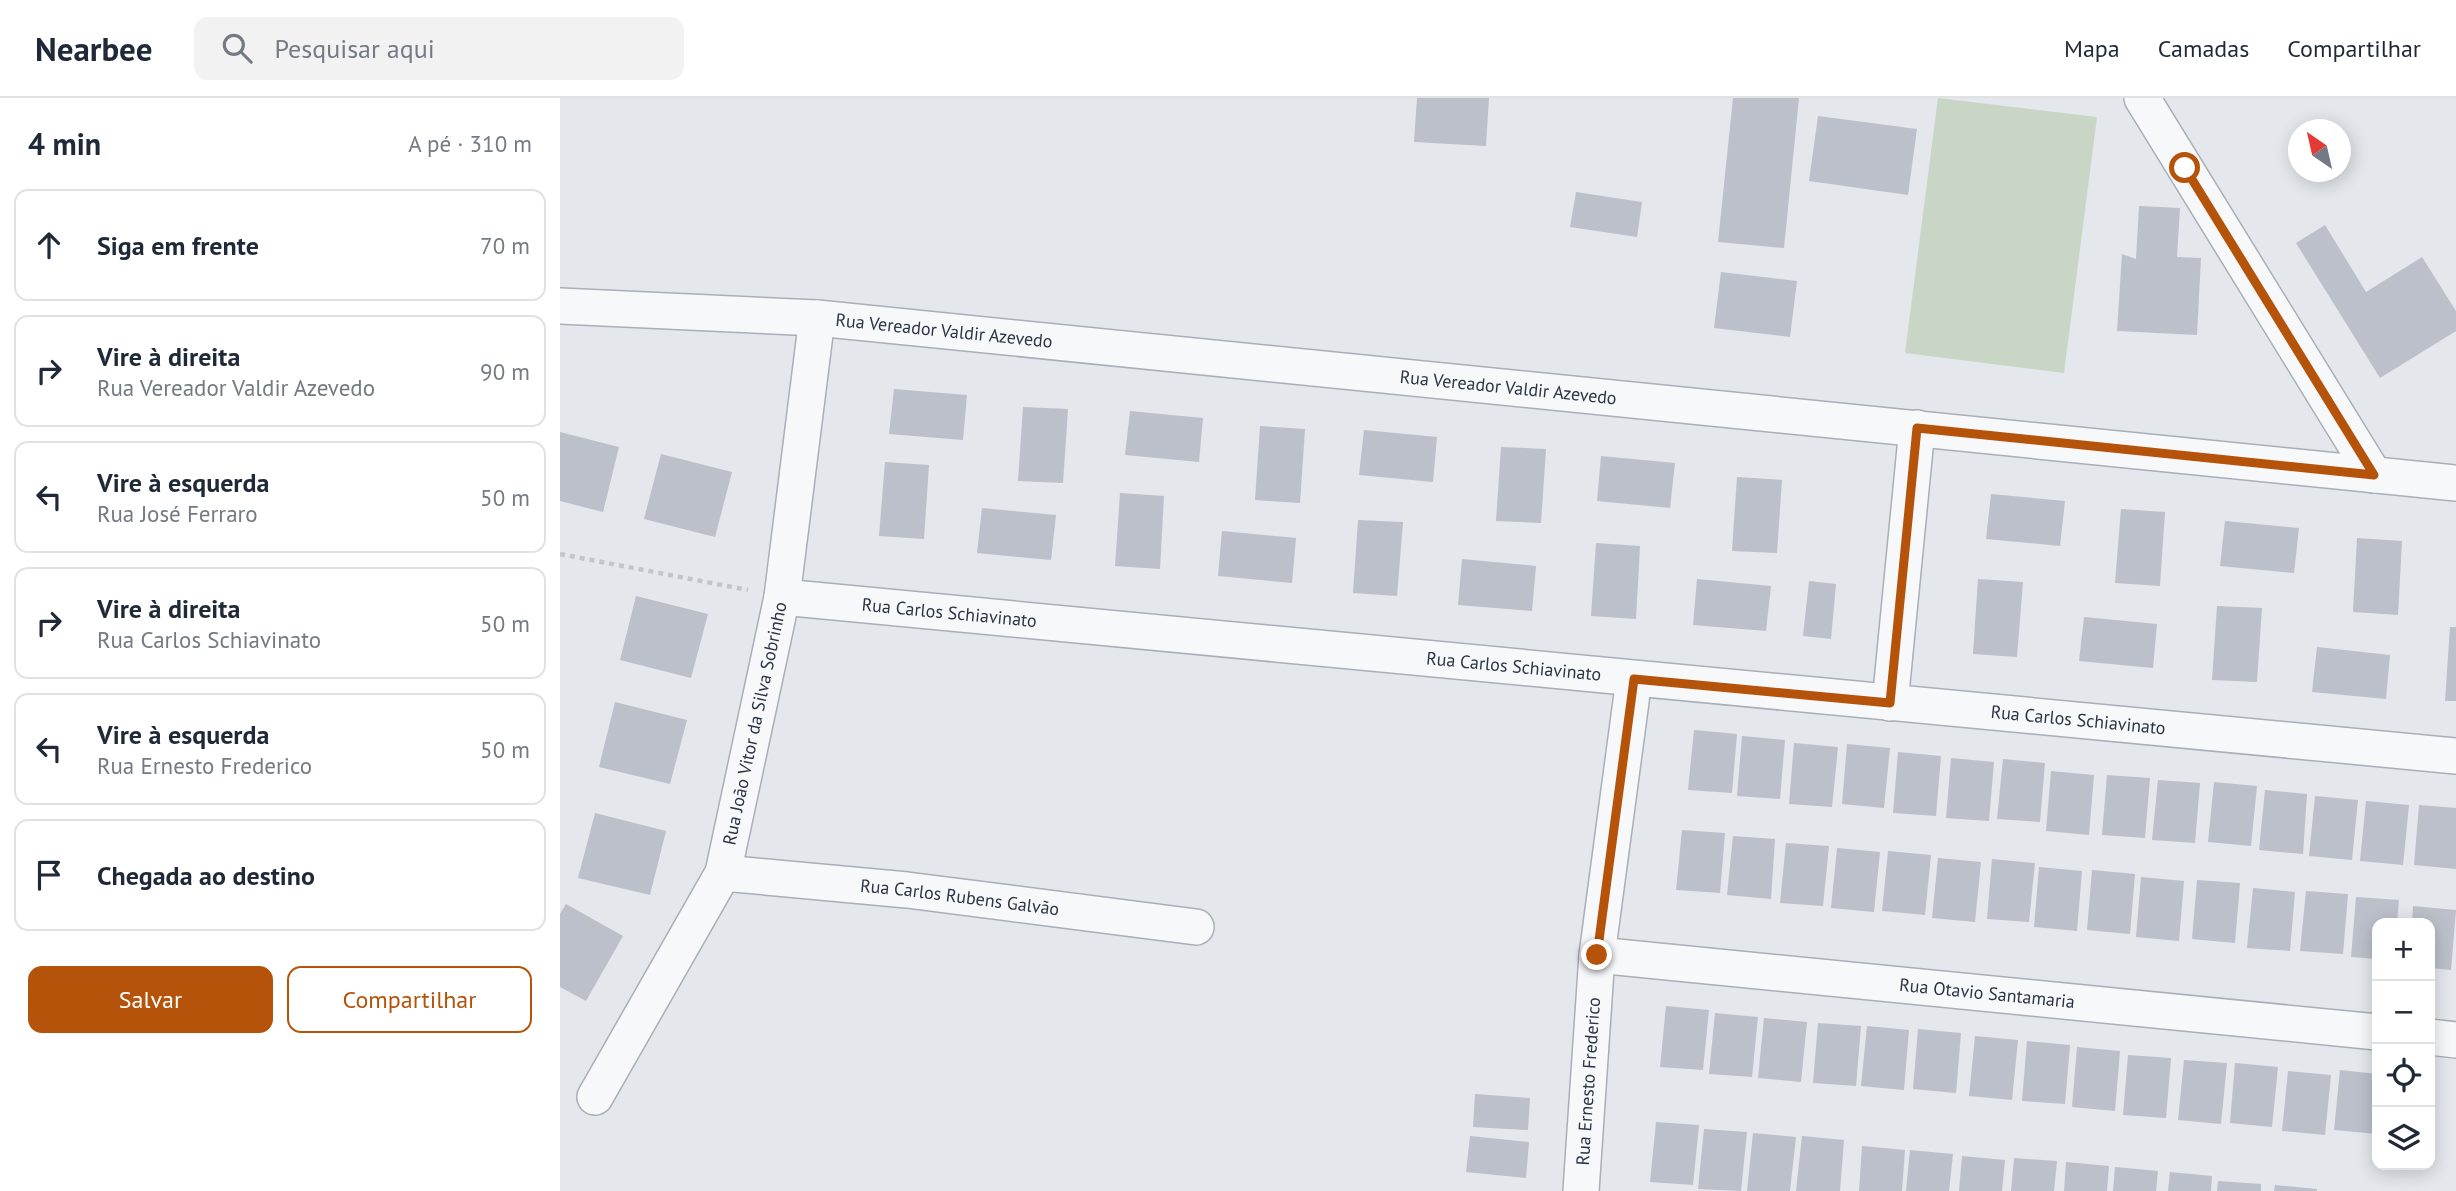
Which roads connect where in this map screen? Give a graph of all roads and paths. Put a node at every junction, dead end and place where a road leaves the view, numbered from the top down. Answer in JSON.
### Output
{"nodes":[{"id":1,"x":2142,"y":98,"type":"edge"},
{"id":2,"x":560,"y":306,"type":"edge"},
{"id":3,"x":817,"y":318,"type":"junction"},
{"id":4,"x":1917,"y":428,"type":"junction"},
{"id":5,"x":2374,"y":475,"type":"junction"},
{"id":6,"x":2456,"y":483,"type":"edge"},
{"id":7,"x":560,"y":554,"type":"edge"},
{"id":8,"x":782,"y":597,"type":"junction"},
{"id":9,"x":1634,"y":679,"type":"junction"},
{"id":10,"x":1890,"y":703,"type":"junction"},
{"id":11,"x":2456,"y":756,"type":"edge"},
{"id":12,"x":723,"y":873,"type":"junction"},
{"id":13,"x":1196,"y":927,"type":"dead end"},
{"id":14,"x":1597,"y":955,"type":"junction"},
{"id":15,"x":2372,"y":1032,"type":"edge"},
{"id":16,"x":2435,"y":1038,"type":"edge"},
{"id":17,"x":2456,"y":1040,"type":"edge"},
{"id":18,"x":595,"y":1097,"type":"dead end"},
{"id":19,"x":1581,"y":1191,"type":"edge"}],
"edges":[{"from":1,"to":5,"type":"street"},
{"from":2,"to":3,"type":"street","name":"Rua Vereador Valdir Azevedo"},
{"from":3,"to":4,"type":"street","name":"Rua Vereador Valdir Azevedo"},
{"from":3,"to":8,"type":"street","name":"Rua João Vitor da Silva Sobrinho"},
{"from":4,"to":5,"type":"street","name":"Rua Vereador Valdir Azevedo"},
{"from":4,"to":10,"type":"street"},
{"from":5,"to":6,"type":"street","name":"Rua Vereador Valdir Azevedo"},
{"from":7,"to":8,"type":"path"},
{"from":8,"to":9,"type":"street","name":"Rua Carlos Schiavinato"},
{"from":8,"to":12,"type":"street","name":"Rua João Vitor da Silva Sobrinho"},
{"from":9,"to":10,"type":"street","name":"Rua Carlos Schiavinato"},
{"from":9,"to":14,"type":"street","name":"Rua Ernesto Frederico"},
{"from":10,"to":11,"type":"street","name":"Rua Carlos Schiavinato"},
{"from":12,"to":13,"type":"street","name":"Rua Carlos Rubens Galvão"},
{"from":12,"to":18,"type":"street","name":"Rua João Vitor da Silva Sobrinho"},
{"from":14,"to":15,"type":"street","name":"Rua Otavio Santamaria"},
{"from":14,"to":19,"type":"street","name":"Rua Ernesto Frederico"},
{"from":16,"to":17,"type":"street"}]}
